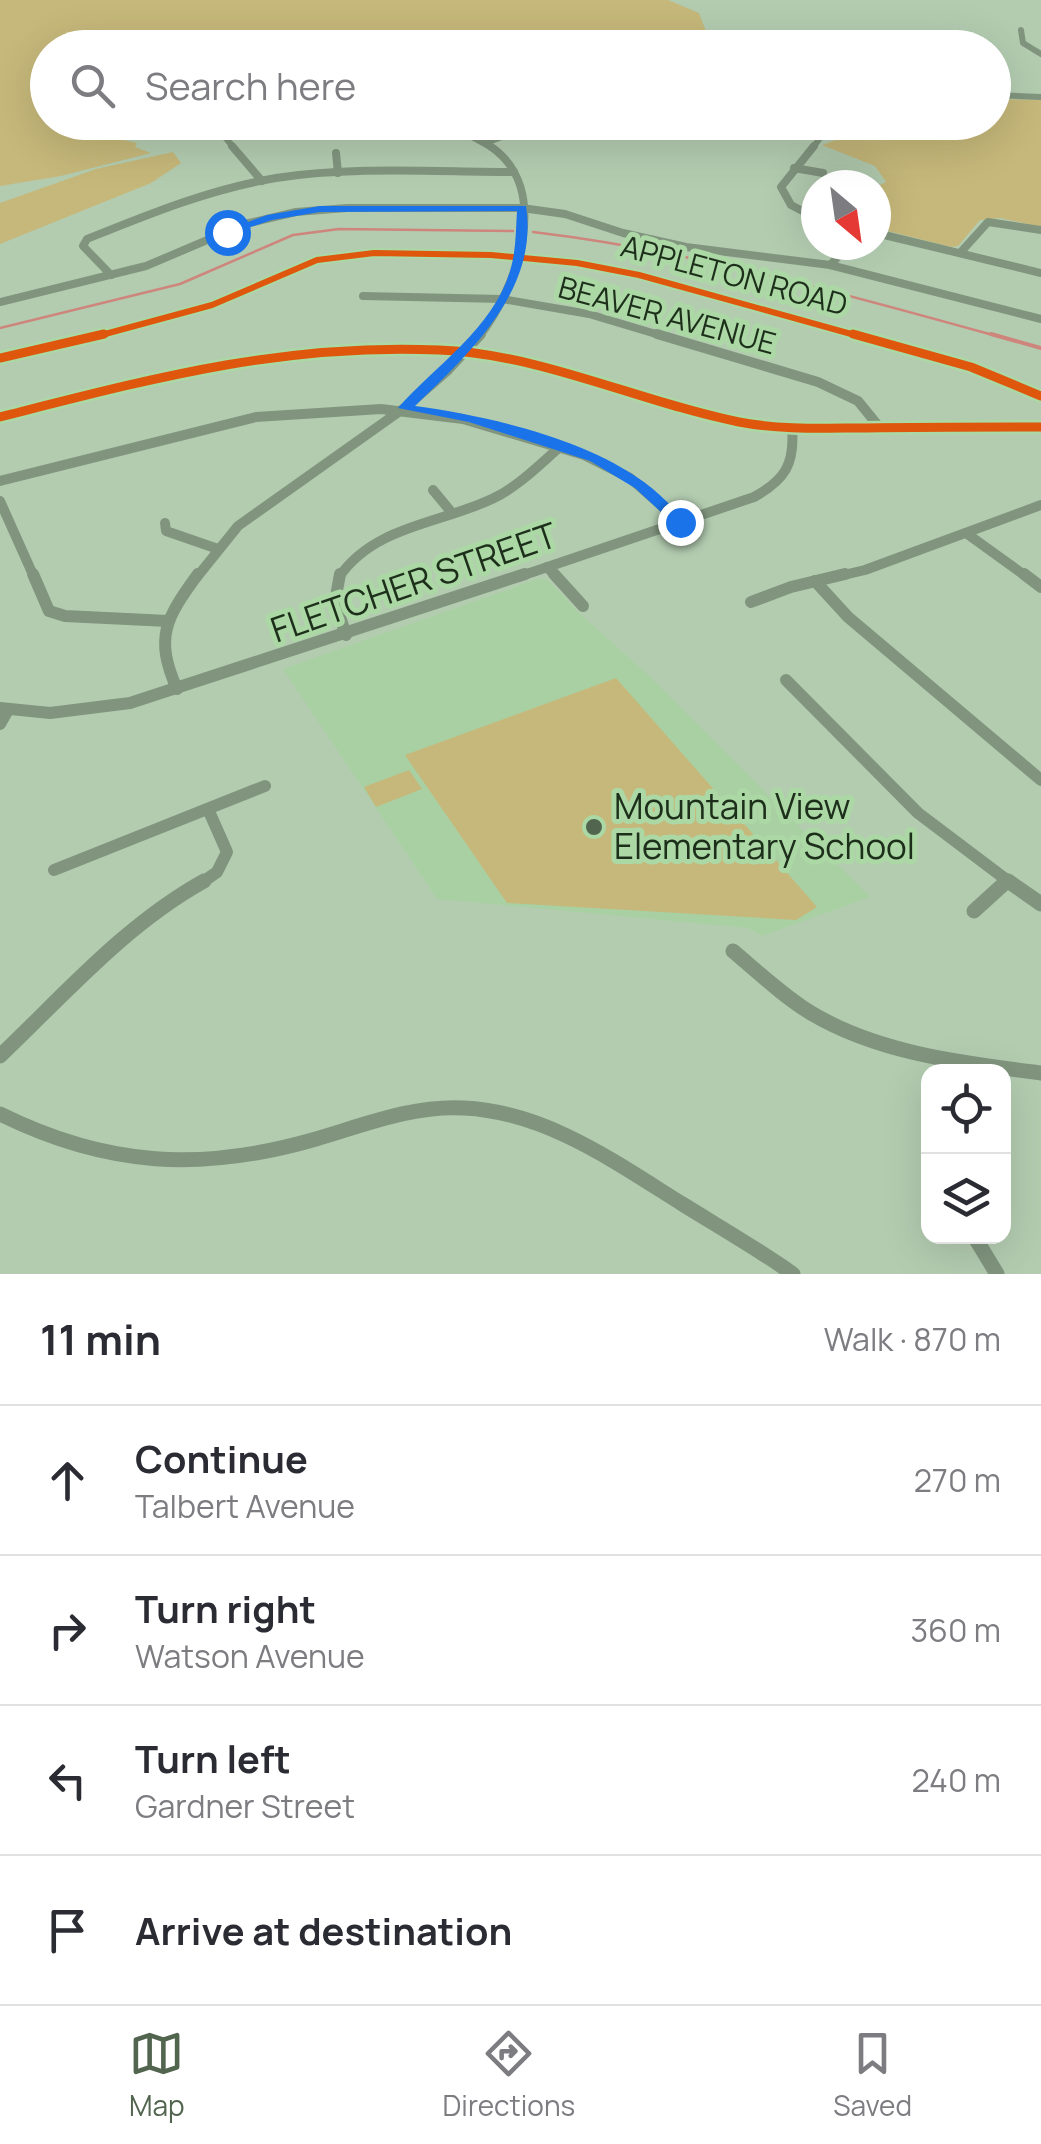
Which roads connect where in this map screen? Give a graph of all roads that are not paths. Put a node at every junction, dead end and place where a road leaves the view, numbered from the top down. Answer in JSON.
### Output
{"nodes":[{"id":1,"x":1021,"y":30,"type":"dead end"},
{"id":2,"x":1041,"y":54,"type":"edge"},
{"id":3,"x":1011,"y":96,"type":"edge"},
{"id":4,"x":1041,"y":98,"type":"edge"},
{"id":5,"x":227,"y":140,"type":"edge"},
{"id":6,"x":480,"y":140,"type":"edge"},
{"id":7,"x":494,"y":140,"type":"edge"},
{"id":8,"x":818,"y":140,"type":"edge"},
{"id":9,"x":486,"y":143,"type":"junction"},
{"id":10,"x":336,"y":154,"type":"dead end"},
{"id":11,"x":795,"y":166,"type":"junction"},
{"id":12,"x":811,"y":170,"type":"edge"},
{"id":13,"x":514,"y":172,"type":"junction"},
{"id":14,"x":338,"y":173,"type":"junction"},
{"id":15,"x":262,"y":181,"type":"junction"},
{"id":16,"x":522,"y":208,"type":"junction"},
{"id":17,"x":801,"y":210,"type":"edge"},
{"id":18,"x":1041,"y":230,"type":"edge"},
{"id":19,"x":891,"y":237,"type":"edge"},
{"id":20,"x":960,"y":253,"type":"junction"},
{"id":21,"x":520,"y":256,"type":"junction"},
{"id":22,"x":835,"y":260,"type":"edge"},
{"id":23,"x":830,"y":265,"type":"junction"},
{"id":24,"x":1041,"y":273,"type":"edge"},
{"id":25,"x":112,"y":276,"type":"junction"},
{"id":26,"x":363,"y":296,"type":"dead end"},
{"id":27,"x":502,"y":299,"type":"junction"},
{"id":28,"x":0,"y":302,"type":"edge"},
{"id":29,"x":1041,"y":320,"type":"edge"},
{"id":30,"x":465,"y":351,"type":"junction"},
{"id":31,"x":0,"y":358,"type":"edge"},
{"id":32,"x":1041,"y":396,"type":"edge"},
{"id":33,"x":405,"y":408,"type":"junction"},
{"id":34,"x":0,"y":417,"type":"edge"},
{"id":35,"x":1041,"y":427,"type":"edge"},
{"id":36,"x":792,"y":428,"type":"junction"},
{"id":37,"x":880,"y":428,"type":"junction"},
{"id":38,"x":561,"y":446,"type":"junction"},
{"id":39,"x":0,"y":481,"type":"edge"},
{"id":40,"x":433,"y":490,"type":"dead end"},
{"id":41,"x":0,"y":500,"type":"edge"},
{"id":42,"x":1041,"y":504,"type":"edge"},
{"id":43,"x":452,"y":513,"type":"junction"},
{"id":44,"x":680,"y":522,"type":"junction"},
{"id":45,"x":165,"y":523,"type":"dead end"},
{"id":46,"x":966,"y":533,"type":"junction"},
{"id":47,"x":218,"y":548,"type":"junction"},
{"id":48,"x":546,"y":567,"type":"junction"},
{"id":49,"x":816,"y":581,"type":"junction"},
{"id":50,"x":1041,"y":587,"type":"edge"},
{"id":51,"x":751,"y":602,"type":"dead end"},
{"id":52,"x":583,"y":606,"type":"dead end"},
{"id":53,"x":168,"y":621,"type":"junction"},
{"id":54,"x":346,"y":635,"type":"junction"},
{"id":55,"x":786,"y":680,"type":"dead end"},
{"id":56,"x":177,"y":689,"type":"junction"},
{"id":57,"x":4,"y":709,"type":"edge"},
{"id":58,"x":0,"y":724,"type":"edge"},
{"id":59,"x":1041,"y":780,"type":"edge"},
{"id":60,"x":265,"y":786,"type":"dead end"},
{"id":61,"x":208,"y":809,"type":"junction"},
{"id":62,"x":54,"y":870,"type":"dead end"},
{"id":63,"x":1008,"y":880,"type":"junction"},
{"id":64,"x":1041,"y":904,"type":"edge"},
{"id":65,"x":974,"y":912,"type":"dead end"},
{"id":66,"x":732,"y":951,"type":"dead end"},
{"id":67,"x":0,"y":1056,"type":"edge"},
{"id":68,"x":1041,"y":1073,"type":"edge"},
{"id":69,"x":0,"y":1114,"type":"edge"},
{"id":70,"x":979,"y":1244,"type":"edge"},
{"id":71,"x":794,"y":1274,"type":"edge"},
{"id":72,"x":998,"y":1274,"type":"edge"}],
"edges":[{"from":1,"to":2,"type":"street"},
{"from":3,"to":4,"type":"street"},
{"from":5,"to":15,"type":"street"},
{"from":6,"to":9,"type":"street"},
{"from":7,"to":9,"type":"street"},
{"from":8,"to":11,"type":"street"},
{"from":9,"to":13,"type":"street"},
{"from":10,"to":14,"type":"street"},
{"from":11,"to":12,"type":"street"},
{"from":11,"to":17,"type":"street"},
{"from":13,"to":14,"type":"street"},
{"from":13,"to":16,"type":"street"},
{"from":14,"to":15,"type":"street"},
{"from":15,"to":25,"type":"street"},
{"from":16,"to":21,"type":"street"},
{"from":16,"to":23,"type":"street"},
{"from":16,"to":25,"type":"street"},
{"from":18,"to":20,"type":"street"},
{"from":19,"to":20,"type":"street"},
{"from":20,"to":24,"type":"street"},
{"from":21,"to":27,"type":"street"},
{"from":21,"to":31,"type":"street","name":"APPLETON ROAD"},
{"from":21,"to":32,"type":"street","name":"APPLETON ROAD"},
{"from":22,"to":23,"type":"street"},
{"from":23,"to":29,"type":"street"},
{"from":25,"to":28,"type":"street"},
{"from":26,"to":27,"type":"street","name":"BEAVER AVENUE"},
{"from":27,"to":30,"type":"street"},
{"from":27,"to":37,"type":"street","name":"BEAVER AVENUE"},
{"from":30,"to":33,"type":"street"},
{"from":30,"to":34,"type":"main road"},
{"from":30,"to":36,"type":"main road"},
{"from":33,"to":38,"type":"street"},
{"from":33,"to":39,"type":"street"},
{"from":33,"to":47,"type":"street"},
{"from":35,"to":37,"type":"main road"},
{"from":36,"to":37,"type":"main road"},
{"from":36,"to":44,"type":"street","name":"FLETCHER STREET"},
{"from":38,"to":43,"type":"street"},
{"from":38,"to":44,"type":"street"},
{"from":40,"to":43,"type":"street"},
{"from":41,"to":53,"type":"street"},
{"from":42,"to":46,"type":"street"},
{"from":43,"to":54,"type":"street"},
{"from":44,"to":48,"type":"street","name":"FLETCHER STREET"},
{"from":45,"to":47,"type":"street"},
{"from":46,"to":49,"type":"street"},
{"from":46,"to":50,"type":"street"},
{"from":47,"to":53,"type":"street"},
{"from":48,"to":52,"type":"street"},
{"from":48,"to":54,"type":"street","name":"FLETCHER STREET"},
{"from":49,"to":51,"type":"street"},
{"from":49,"to":59,"type":"street"},
{"from":53,"to":56,"type":"street"},
{"from":54,"to":56,"type":"street","name":"FLETCHER STREET"},
{"from":55,"to":63,"type":"street"},
{"from":56,"to":57,"type":"street","name":"FLETCHER STREET"},
{"from":57,"to":58,"type":"street"},
{"from":60,"to":61,"type":"street"},
{"from":61,"to":62,"type":"street"},
{"from":61,"to":67,"type":"street"},
{"from":63,"to":64,"type":"street"},
{"from":63,"to":65,"type":"street"},
{"from":66,"to":68,"type":"street"},
{"from":69,"to":71,"type":"street"},
{"from":70,"to":72,"type":"street"}]}
